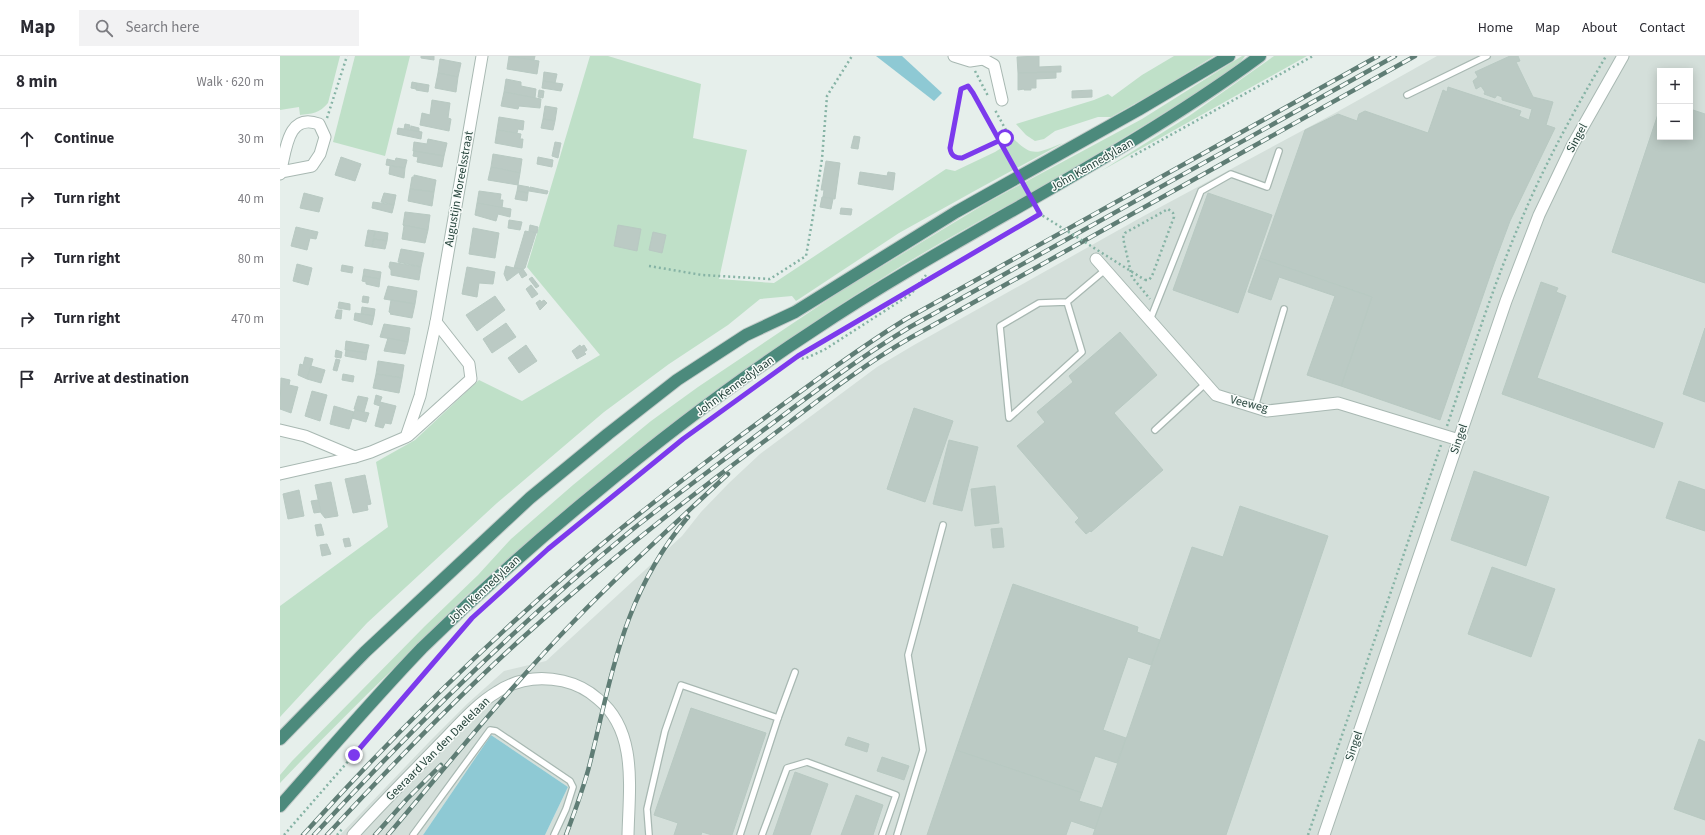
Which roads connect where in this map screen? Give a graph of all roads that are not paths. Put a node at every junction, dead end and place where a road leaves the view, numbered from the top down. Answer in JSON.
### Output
{"nodes":[{"id":1,"x":482,"y":56,"type":"edge"},
{"id":2,"x":954,"y":56,"type":"edge"},
{"id":3,"x":1229,"y":56,"type":"edge"},
{"id":4,"x":1260,"y":56,"type":"edge"},
{"id":5,"x":1487,"y":56,"type":"edge"},
{"id":6,"x":1623,"y":56,"type":"edge"},
{"id":7,"x":984,"y":57,"type":"edge"},
{"id":8,"x":1408,"y":94,"type":"dead end"},
{"id":9,"x":998,"y":103,"type":"road end"},
{"id":10,"x":1279,"y":151,"type":"dead end"},
{"id":11,"x":280,"y":173,"type":"edge"},
{"id":12,"x":1096,"y":259,"type":"dead end"},
{"id":13,"x":1105,"y":270,"type":"junction"},
{"id":14,"x":1067,"y":302,"type":"junction"},
{"id":15,"x":1284,"y":309,"type":"dead end"},
{"id":16,"x":1150,"y":321,"type":"junction"},
{"id":17,"x":436,"y":322,"type":"junction"},
{"id":18,"x":1205,"y":384,"type":"junction"},
{"id":19,"x":1255,"y":408,"type":"junction"},
{"id":20,"x":280,"y":430,"type":"edge"},
{"id":21,"x":1155,"y":430,"type":"dead end"},
{"id":22,"x":406,"y":437,"type":"junction"},
{"id":23,"x":1459,"y":440,"type":"junction"},
{"id":24,"x":355,"y":457,"type":"junction"},
{"id":25,"x":280,"y":474,"type":"edge"},
{"id":26,"x":943,"y":525,"type":"dead end"},
{"id":27,"x":795,"y":672,"type":"dead end"},
{"id":28,"x":778,"y":718,"type":"junction"},
{"id":29,"x":280,"y":739,"type":"edge"},
{"id":30,"x":280,"y":806,"type":"edge"},
{"id":31,"x":354,"y":835,"type":"edge"},
{"id":32,"x":413,"y":835,"type":"edge"},
{"id":33,"x":554,"y":835,"type":"edge"},
{"id":34,"x":628,"y":835,"type":"edge"},
{"id":35,"x":649,"y":835,"type":"edge"},
{"id":36,"x":740,"y":835,"type":"edge"},
{"id":37,"x":762,"y":835,"type":"edge"},
{"id":38,"x":882,"y":835,"type":"edge"},
{"id":39,"x":897,"y":835,"type":"edge"},
{"id":40,"x":1324,"y":835,"type":"edge"}],
"edges":[{"from":1,"to":17,"type":"street","name":"Augustijn Moreelsstraat"},
{"from":2,"to":7,"type":"street"},
{"from":3,"to":29,"type":"highway","name":"John Kennedylaan"},
{"from":4,"to":30,"type":"highway","name":"John Kennedylaan"},
{"from":5,"to":8,"type":"lane"},
{"from":6,"to":23,"type":"street","name":"Singel"},
{"from":7,"to":9,"type":"street"},
{"from":10,"to":16,"type":"lane"},
{"from":11,"to":11,"type":"street"},
{"from":12,"to":13,"type":"street","name":"Veeweg"},
{"from":13,"to":14,"type":"lane"},
{"from":13,"to":16,"type":"street","name":"Veeweg"},
{"from":14,"to":14,"type":"lane"},
{"from":15,"to":19,"type":"lane"},
{"from":16,"to":18,"type":"street","name":"Veeweg"},
{"from":17,"to":22,"type":"street","name":"Augustijn Moreelsstraat"},
{"from":17,"to":22,"type":"street"},
{"from":18,"to":19,"type":"street","name":"Veeweg"},
{"from":18,"to":21,"type":"lane"},
{"from":19,"to":23,"type":"street","name":"Veeweg"},
{"from":20,"to":24,"type":"street"},
{"from":22,"to":24,"type":"street"},
{"from":23,"to":40,"type":"street","name":"Singel"},
{"from":24,"to":25,"type":"street"},
{"from":26,"to":39,"type":"lane"},
{"from":27,"to":28,"type":"lane"},
{"from":28,"to":35,"type":"lane"},
{"from":28,"to":36,"type":"lane"},
{"from":31,"to":34,"type":"street","name":"Geeraard Van den Daelelaan"},
{"from":32,"to":33,"type":"lane"},
{"from":37,"to":38,"type":"lane"}]}
